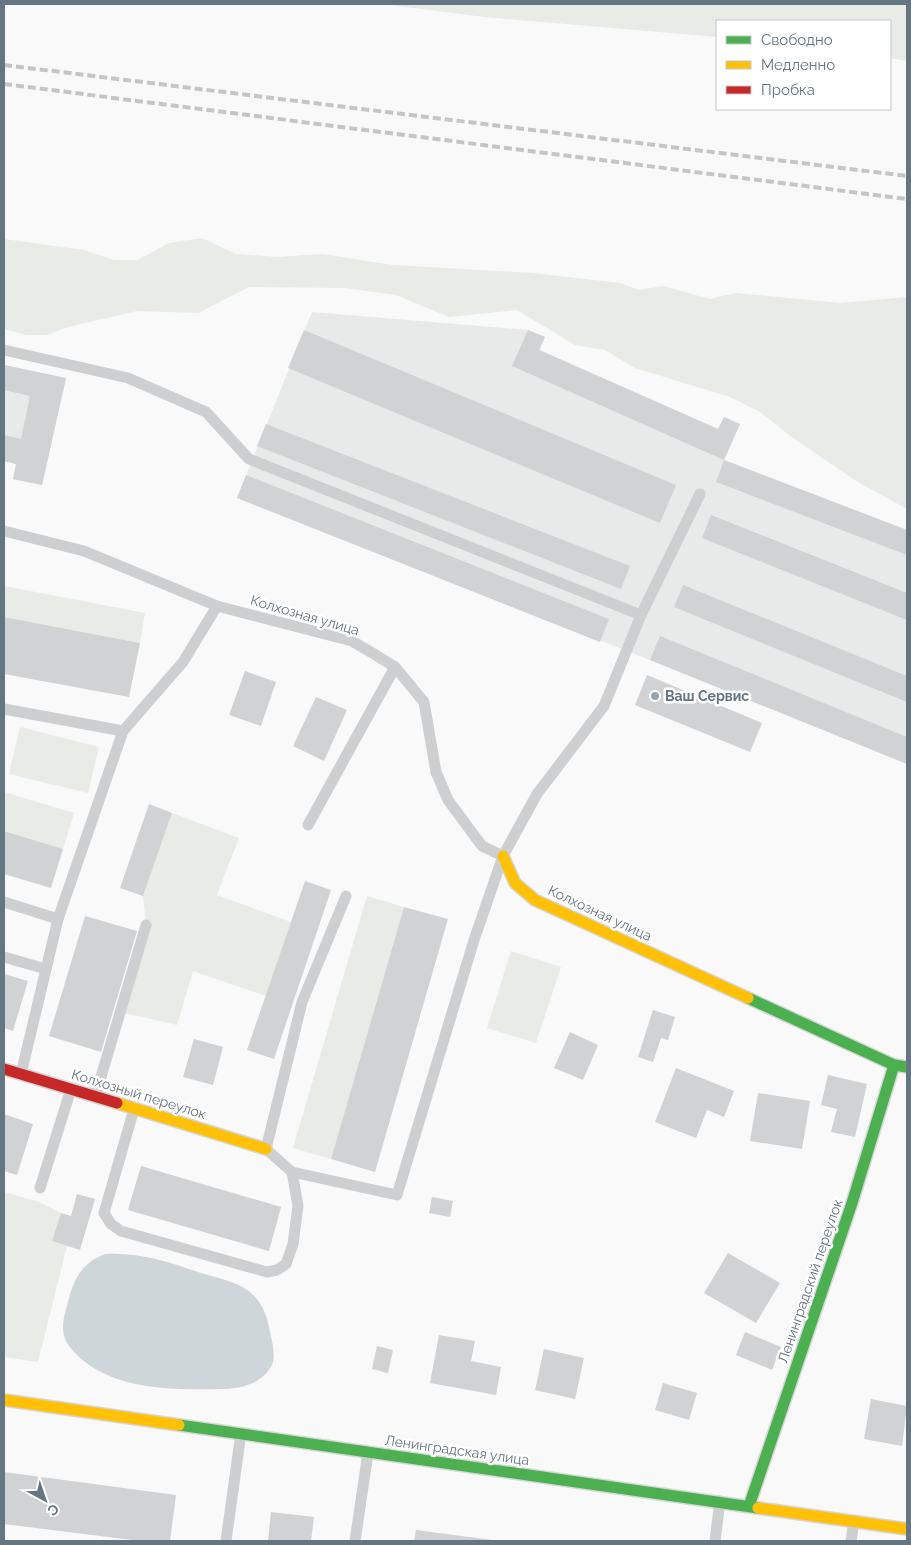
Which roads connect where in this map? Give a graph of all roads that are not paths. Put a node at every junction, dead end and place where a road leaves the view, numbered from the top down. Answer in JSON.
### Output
{"nodes":[{"id":1,"x":4,"y":350,"type":"edge"},
{"id":2,"x":700,"y":494,"type":"dead end"},
{"id":3,"x":4,"y":531,"type":"edge"},
{"id":4,"x":218,"y":606,"type":"junction"},
{"id":5,"x":641,"y":615,"type":"junction"},
{"id":6,"x":395,"y":667,"type":"junction"},
{"id":7,"x":4,"y":709,"type":"edge"},
{"id":8,"x":123,"y":731,"type":"junction"},
{"id":9,"x":308,"y":825,"type":"dead end"},
{"id":10,"x":503,"y":856,"type":"junction"},
{"id":11,"x":346,"y":896,"type":"dead end"},
{"id":12,"x":4,"y":902,"type":"edge"},
{"id":13,"x":58,"y":919,"type":"junction"},
{"id":14,"x":146,"y":925,"type":"dead end"},
{"id":15,"x":4,"y":957,"type":"edge"},
{"id":16,"x":46,"y":969,"type":"junction"},
{"id":17,"x":894,"y":1065,"type":"junction"},
{"id":18,"x":907,"y":1067,"type":"edge"},
{"id":19,"x":4,"y":1069,"type":"edge"},
{"id":20,"x":21,"y":1074,"type":"junction"},
{"id":21,"x":72,"y":1089,"type":"junction"},
{"id":22,"x":95,"y":1096,"type":"junction"},
{"id":23,"x":134,"y":1109,"type":"junction"},
{"id":24,"x":266,"y":1149,"type":"junction"},
{"id":25,"x":292,"y":1172,"type":"junction"},
{"id":26,"x":40,"y":1188,"type":"dead end"},
{"id":27,"x":4,"y":1400,"type":"edge"},
{"id":28,"x":241,"y":1433,"type":"junction"},
{"id":29,"x":368,"y":1453,"type":"junction"},
{"id":30,"x":720,"y":1501,"type":"junction"},
{"id":31,"x":749,"y":1506,"type":"junction"},
{"id":32,"x":854,"y":1521,"type":"junction"},
{"id":33,"x":907,"y":1529,"type":"edge"},
{"id":34,"x":226,"y":1541,"type":"edge"},
{"id":35,"x":355,"y":1541,"type":"edge"},
{"id":36,"x":715,"y":1541,"type":"edge"},
{"id":37,"x":851,"y":1541,"type":"edge"}],
"edges":[{"from":1,"to":5,"type":"lane"},
{"from":2,"to":5,"type":"lane"},
{"from":3,"to":4,"type":"lane","name":"Колхозная улица"},
{"from":4,"to":6,"type":"lane","name":"Колхозная улица"},
{"from":4,"to":8,"type":"lane"},
{"from":5,"to":10,"type":"lane"},
{"from":6,"to":9,"type":"lane"},
{"from":6,"to":10,"type":"lane","name":"Колхозная улица"},
{"from":7,"to":8,"type":"lane"},
{"from":8,"to":13,"type":"lane"},
{"from":10,"to":17,"type":"street","name":"Колхозная улица"},
{"from":10,"to":25,"type":"lane"},
{"from":11,"to":24,"type":"lane"},
{"from":12,"to":13,"type":"lane"},
{"from":13,"to":16,"type":"lane"},
{"from":14,"to":22,"type":"lane"},
{"from":15,"to":16,"type":"lane"},
{"from":16,"to":20,"type":"lane"},
{"from":17,"to":18,"type":"street","name":"Колхозная улица"},
{"from":17,"to":31,"type":"street","name":"Ленинградский переулок"},
{"from":19,"to":20,"type":"street","name":"Колхозный переулок"},
{"from":20,"to":21,"type":"street","name":"Колхозный переулок"},
{"from":21,"to":22,"type":"street","name":"Колхозный переулок"},
{"from":21,"to":26,"type":"lane"},
{"from":22,"to":23,"type":"street","name":"Колхозный переулок"},
{"from":23,"to":24,"type":"street","name":"Колхозный переулок"},
{"from":23,"to":25,"type":"lane"},
{"from":24,"to":25,"type":"lane"},
{"from":27,"to":28,"type":"street","name":"Ленинградская улица"},
{"from":28,"to":29,"type":"street","name":"Ленинградская улица"},
{"from":28,"to":34,"type":"lane"},
{"from":29,"to":30,"type":"street","name":"Ленинградская улица"},
{"from":29,"to":35,"type":"lane"},
{"from":30,"to":31,"type":"street","name":"Ленинградская улица"},
{"from":30,"to":36,"type":"lane"},
{"from":31,"to":32,"type":"street","name":"Ленинградская улица"},
{"from":32,"to":33,"type":"street","name":"Ленинградская улица"},
{"from":32,"to":37,"type":"lane"}]}
